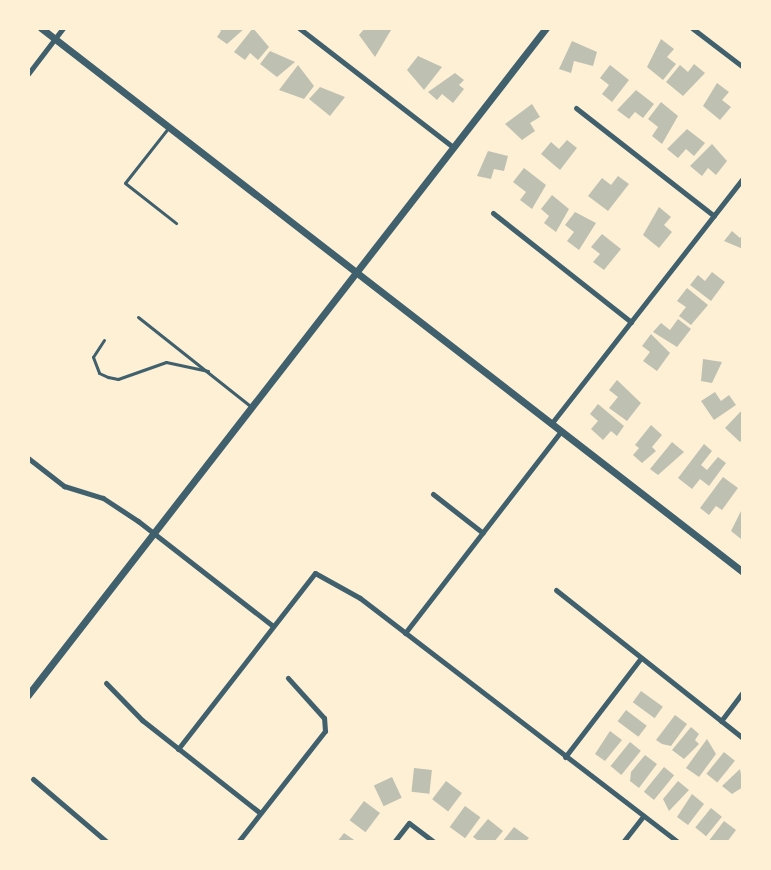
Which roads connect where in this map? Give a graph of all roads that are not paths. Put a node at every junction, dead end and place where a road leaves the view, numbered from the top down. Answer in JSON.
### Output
{"nodes":[{"id":1,"x":41,"y":28,"type":"edge"},
{"id":2,"x":63,"y":28,"type":"edge"},
{"id":3,"x":299,"y":28,"type":"edge"},
{"id":4,"x":546,"y":28,"type":"edge"},
{"id":5,"x":692,"y":28,"type":"edge"},
{"id":6,"x":55,"y":39,"type":"junction"},
{"id":7,"x":743,"y":67,"type":"edge"},
{"id":8,"x":28,"y":74,"type":"edge"},
{"id":9,"x":576,"y":108,"type":"dead end"},
{"id":10,"x":169,"y":127,"type":"junction"},
{"id":11,"x":453,"y":147,"type":"junction"},
{"id":12,"x":743,"y":178,"type":"edge"},
{"id":13,"x":493,"y":213,"type":"dead end"},
{"id":14,"x":714,"y":216,"type":"junction"},
{"id":15,"x":176,"y":223,"type":"dead end"},
{"id":16,"x":357,"y":273,"type":"junction"},
{"id":17,"x":138,"y":317,"type":"dead end"},
{"id":18,"x":631,"y":322,"type":"junction"},
{"id":19,"x":104,"y":340,"type":"dead end"},
{"id":20,"x":208,"y":371,"type":"junction"},
{"id":21,"x":252,"y":408,"type":"junction"},
{"id":22,"x":551,"y":424,"type":"junction"},
{"id":23,"x":561,"y":431,"type":"junction"},
{"id":24,"x":28,"y":458,"type":"edge"},
{"id":25,"x":433,"y":494,"type":"dead end"},
{"id":26,"x":483,"y":533,"type":"junction"},
{"id":27,"x":154,"y":534,"type":"junction"},
{"id":28,"x":743,"y":572,"type":"edge"},
{"id":29,"x":556,"y":590,"type":"dead end"},
{"id":30,"x":273,"y":626,"type":"junction"},
{"id":31,"x":405,"y":633,"type":"junction"},
{"id":32,"x":641,"y":658,"type":"junction"},
{"id":33,"x":288,"y":678,"type":"dead end"},
{"id":34,"x":106,"y":683,"type":"dead end"},
{"id":35,"x":743,"y":692,"type":"edge"},
{"id":36,"x":28,"y":695,"type":"edge"},
{"id":37,"x":721,"y":721,"type":"junction"},
{"id":38,"x":743,"y":738,"type":"edge"},
{"id":39,"x":178,"y":749,"type":"junction"},
{"id":40,"x":565,"y":757,"type":"junction"},
{"id":41,"x":33,"y":779,"type":"dead end"},
{"id":42,"x":260,"y":813,"type":"junction"},
{"id":43,"x":643,"y":816,"type":"junction"},
{"id":44,"x":107,"y":842,"type":"edge"},
{"id":45,"x":238,"y":842,"type":"edge"},
{"id":46,"x":394,"y":842,"type":"edge"},
{"id":47,"x":434,"y":842,"type":"edge"},
{"id":48,"x":623,"y":842,"type":"edge"},
{"id":49,"x":678,"y":842,"type":"edge"}],
"edges":[{"from":1,"to":6,"type":"street"},
{"from":2,"to":6,"type":"street"},
{"from":3,"to":11,"type":"street"},
{"from":4,"to":11,"type":"street"},
{"from":5,"to":7,"type":"street"},
{"from":6,"to":8,"type":"street"},
{"from":6,"to":10,"type":"street"},
{"from":9,"to":14,"type":"street"},
{"from":10,"to":15,"type":"lane"},
{"from":10,"to":16,"type":"street"},
{"from":11,"to":16,"type":"street"},
{"from":12,"to":14,"type":"street"},
{"from":13,"to":18,"type":"street"},
{"from":14,"to":18,"type":"street"},
{"from":16,"to":21,"type":"street"},
{"from":16,"to":22,"type":"street"},
{"from":17,"to":20,"type":"lane"},
{"from":18,"to":22,"type":"street"},
{"from":19,"to":20,"type":"lane"},
{"from":20,"to":21,"type":"lane"},
{"from":21,"to":27,"type":"street"},
{"from":22,"to":23,"type":"street"},
{"from":23,"to":26,"type":"street"},
{"from":23,"to":28,"type":"street"},
{"from":24,"to":27,"type":"street"},
{"from":25,"to":26,"type":"street"},
{"from":26,"to":31,"type":"street"},
{"from":27,"to":30,"type":"street"},
{"from":27,"to":36,"type":"street"},
{"from":29,"to":32,"type":"street"},
{"from":30,"to":31,"type":"street"},
{"from":30,"to":39,"type":"street"},
{"from":31,"to":40,"type":"street"},
{"from":32,"to":37,"type":"street"},
{"from":32,"to":40,"type":"street"},
{"from":33,"to":42,"type":"street"},
{"from":34,"to":39,"type":"street"},
{"from":35,"to":37,"type":"street"},
{"from":37,"to":38,"type":"street"},
{"from":39,"to":42,"type":"street"},
{"from":40,"to":43,"type":"street"},
{"from":41,"to":44,"type":"street"},
{"from":42,"to":45,"type":"street"},
{"from":43,"to":48,"type":"street"},
{"from":43,"to":49,"type":"street"},
{"from":46,"to":47,"type":"street"}]}
